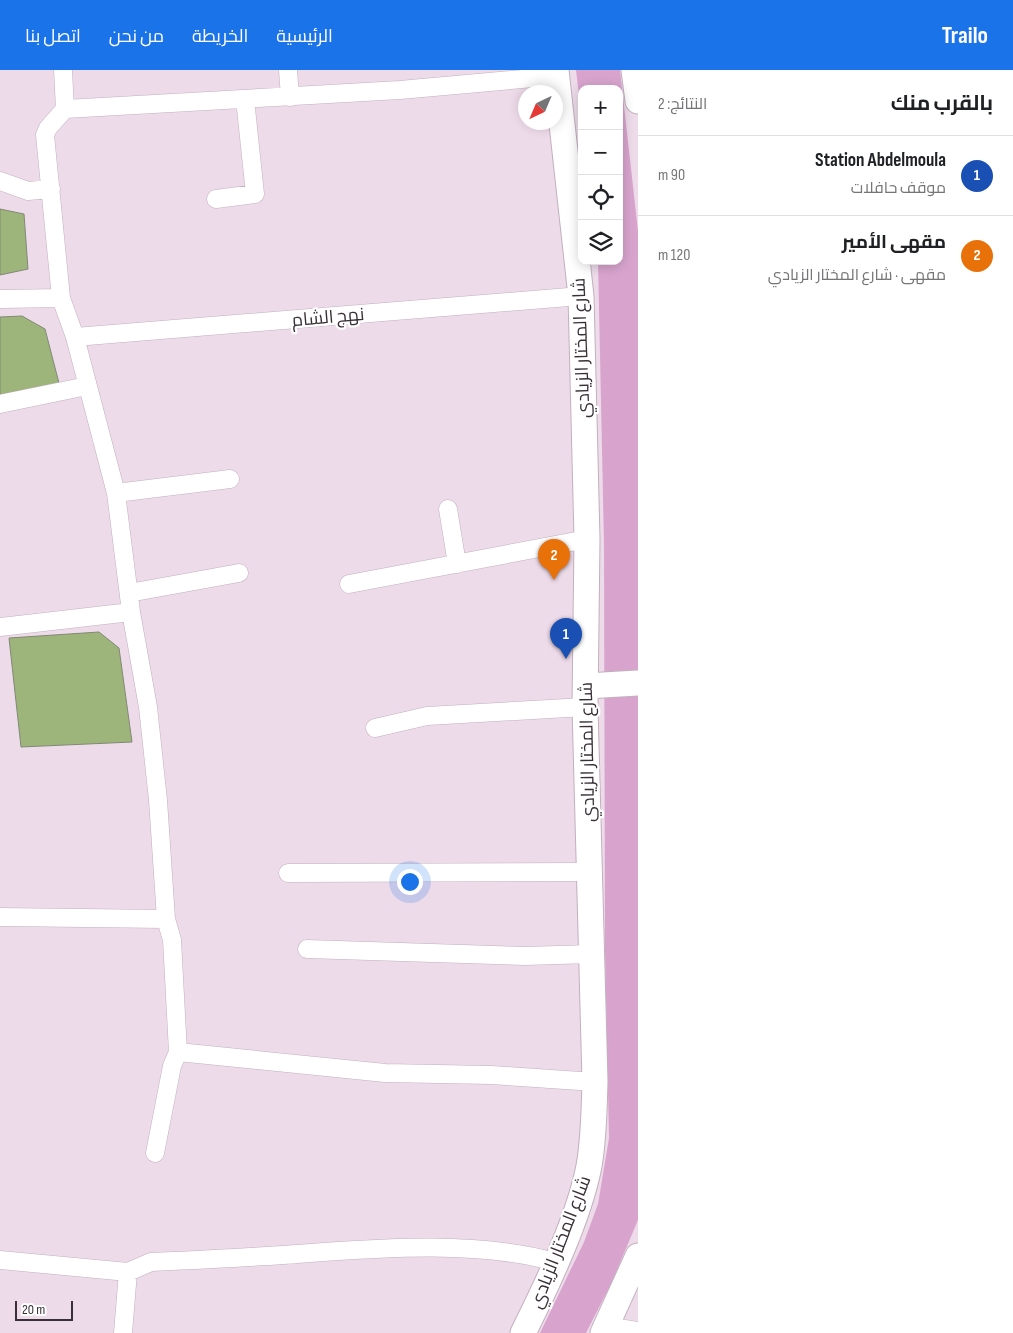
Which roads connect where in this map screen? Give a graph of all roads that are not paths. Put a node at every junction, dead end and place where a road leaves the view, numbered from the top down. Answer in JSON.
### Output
{"nodes":[{"id":1,"x":63,"y":70,"type":"edge"},
{"id":2,"x":288,"y":70,"type":"edge"},
{"id":3,"x":634,"y":70,"type":"edge"},
{"id":4,"x":556,"y":73,"type":"edge"},
{"id":5,"x":290,"y":97,"type":"junction"},
{"id":6,"x":244,"y":99,"type":"junction"},
{"id":7,"x":638,"y":101,"type":"edge"},
{"id":8,"x":65,"y":110,"type":"junction"},
{"id":9,"x":0,"y":181,"type":"edge"},
{"id":10,"x":51,"y":189,"type":"junction"},
{"id":11,"x":216,"y":199,"type":"dead end"},
{"id":12,"x":581,"y":296,"type":"junction"},
{"id":13,"x":61,"y":298,"type":"junction"},
{"id":14,"x":0,"y":299,"type":"edge"},
{"id":15,"x":75,"y":337,"type":"junction"},
{"id":16,"x":87,"y":386,"type":"junction"},
{"id":17,"x":0,"y":404,"type":"edge"},
{"id":18,"x":230,"y":479,"type":"dead end"},
{"id":19,"x":116,"y":492,"type":"junction"},
{"id":20,"x":448,"y":509,"type":"dead end"},
{"id":21,"x":586,"y":539,"type":"junction"},
{"id":22,"x":457,"y":564,"type":"junction"},
{"id":23,"x":238,"y":573,"type":"dead end"},
{"id":24,"x":349,"y":584,"type":"dead end"},
{"id":25,"x":129,"y":593,"type":"junction"},
{"id":26,"x":131,"y":612,"type":"junction"},
{"id":27,"x":0,"y":627,"type":"edge"},
{"id":28,"x":638,"y":684,"type":"edge"},
{"id":29,"x":585,"y":696,"type":"junction"},
{"id":30,"x":375,"y":728,"type":"dead end"},
{"id":31,"x":590,"y":872,"type":"junction"},
{"id":32,"x":288,"y":874,"type":"dead end"},
{"id":33,"x":0,"y":917,"type":"edge"},
{"id":34,"x":166,"y":919,"type":"junction"},
{"id":35,"x":307,"y":949,"type":"dead end"},
{"id":36,"x":592,"y":954,"type":"junction"},
{"id":37,"x":178,"y":1052,"type":"junction"},
{"id":38,"x":595,"y":1082,"type":"junction"},
{"id":39,"x":155,"y":1153,"type":"dead end"},
{"id":40,"x":638,"y":1256,"type":"edge"},
{"id":41,"x":0,"y":1260,"type":"edge"},
{"id":42,"x":555,"y":1262,"type":"junction"},
{"id":43,"x":128,"y":1272,"type":"junction"},
{"id":44,"x":604,"y":1330,"type":"edge"},
{"id":45,"x":638,"y":1331,"type":"edge"},
{"id":46,"x":123,"y":1333,"type":"edge"},
{"id":47,"x":523,"y":1333,"type":"edge"}],
"edges":[{"from":1,"to":8,"type":"street"},
{"from":2,"to":5,"type":"street"},
{"from":3,"to":7,"type":"main road"},
{"from":4,"to":5,"type":"street"},
{"from":4,"to":12,"type":"main road","name":"شارع المختار الزيادي"},
{"from":5,"to":6,"type":"street"},
{"from":6,"to":8,"type":"street"},
{"from":6,"to":11,"type":"street"},
{"from":8,"to":10,"type":"street"},
{"from":9,"to":10,"type":"street"},
{"from":10,"to":13,"type":"street"},
{"from":12,"to":15,"type":"street","name":"نهج الشام"},
{"from":12,"to":21,"type":"main road","name":"شارع المختار الزيادي"},
{"from":13,"to":14,"type":"street"},
{"from":13,"to":15,"type":"street"},
{"from":15,"to":16,"type":"street"},
{"from":16,"to":17,"type":"street"},
{"from":16,"to":19,"type":"street"},
{"from":18,"to":19,"type":"street"},
{"from":19,"to":25,"type":"street"},
{"from":20,"to":22,"type":"street"},
{"from":21,"to":22,"type":"street"},
{"from":21,"to":29,"type":"main road","name":"شارع المختار الزيادي"},
{"from":22,"to":24,"type":"street"},
{"from":23,"to":25,"type":"street"},
{"from":25,"to":26,"type":"street"},
{"from":26,"to":27,"type":"street"},
{"from":26,"to":34,"type":"street"},
{"from":28,"to":29,"type":"main road"},
{"from":29,"to":30,"type":"street"},
{"from":29,"to":31,"type":"main road","name":"شارع المختار الزيادي"},
{"from":31,"to":32,"type":"street"},
{"from":31,"to":36,"type":"main road","name":"شارع المختار الزيادي"},
{"from":33,"to":34,"type":"street"},
{"from":34,"to":37,"type":"street"},
{"from":35,"to":36,"type":"street"},
{"from":36,"to":38,"type":"main road","name":"شارع المختار الزيادي"},
{"from":37,"to":38,"type":"street"},
{"from":37,"to":39,"type":"street"},
{"from":38,"to":42,"type":"main road","name":"شارع المختار الزيادي"},
{"from":40,"to":44,"type":"main road"},
{"from":41,"to":43,"type":"street"},
{"from":42,"to":43,"type":"street"},
{"from":42,"to":47,"type":"main road","name":"شارع المختار الزيادي"},
{"from":43,"to":46,"type":"street"},
{"from":44,"to":45,"type":"street"}]}
